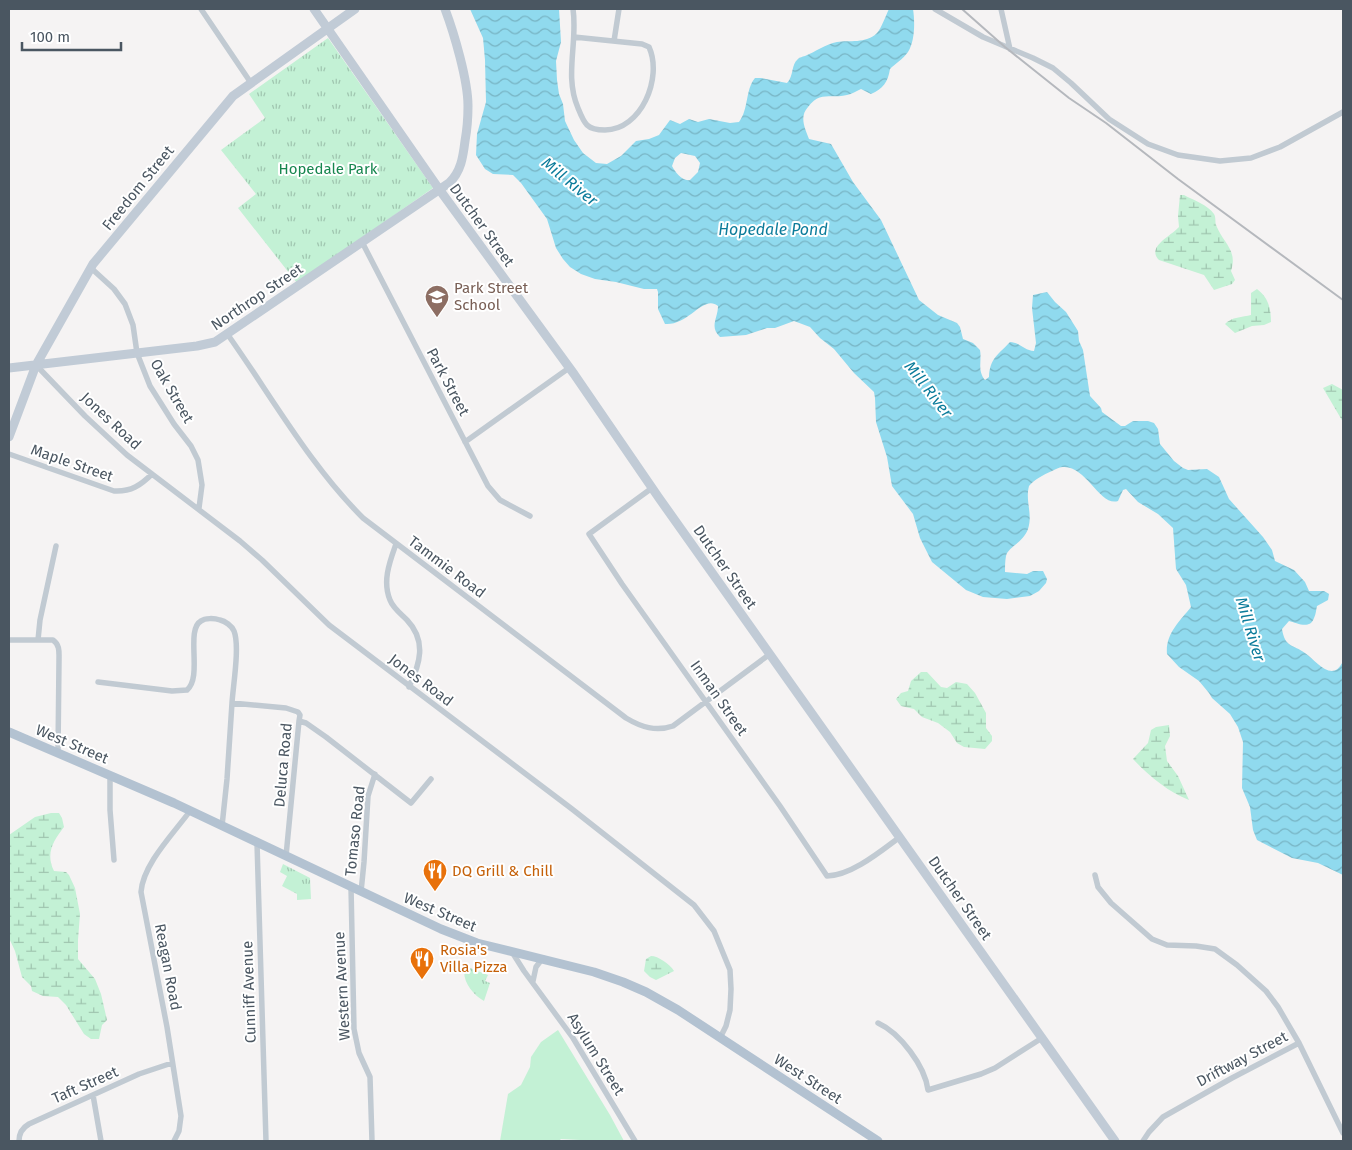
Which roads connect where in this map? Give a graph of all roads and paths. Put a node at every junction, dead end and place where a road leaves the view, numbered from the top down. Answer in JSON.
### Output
{"nodes":[{"id":1,"x":200,"y":9,"type":"edge"},
{"id":2,"x":314,"y":9,"type":"edge"},
{"id":3,"x":355,"y":9,"type":"edge"},
{"id":4,"x":445,"y":9,"type":"edge"},
{"id":5,"x":573,"y":9,"type":"edge"},
{"id":6,"x":619,"y":9,"type":"edge"},
{"id":7,"x":935,"y":9,"type":"edge"},
{"id":8,"x":1001,"y":9,"type":"edge"},
{"id":9,"x":328,"y":28,"type":"junction"},
{"id":10,"x":574,"y":37,"type":"junction"},
{"id":11,"x":614,"y":41,"type":"junction"},
{"id":12,"x":1010,"y":49,"type":"junction"},
{"id":13,"x":250,"y":83,"type":"junction"},
{"id":14,"x":1343,"y":112,"type":"edge"},
{"id":15,"x":439,"y":189,"type":"junction"},
{"id":16,"x":362,"y":242,"type":"junction"},
{"id":17,"x":91,"y":268,"type":"junction"},
{"id":18,"x":228,"y":335,"type":"junction"},
{"id":19,"x":137,"y":353,"type":"junction"},
{"id":20,"x":36,"y":365,"type":"junction"},
{"id":21,"x":9,"y":368,"type":"edge"},
{"id":22,"x":569,"y":368,"type":"junction"},
{"id":23,"x":9,"y":437,"type":"edge"},
{"id":24,"x":465,"y":442,"type":"junction"},
{"id":25,"x":9,"y":454,"type":"edge"},
{"id":26,"x":152,"y":474,"type":"junction"},
{"id":27,"x":652,"y":488,"type":"junction"},
{"id":28,"x":199,"y":508,"type":"junction"},
{"id":29,"x":530,"y":516,"type":"dead end"},
{"id":30,"x":396,"y":544,"type":"junction"},
{"id":31,"x":56,"y":546,"type":"dead end"},
{"id":32,"x":9,"y":640,"type":"edge"},
{"id":33,"x":38,"y":640,"type":"junction"},
{"id":34,"x":770,"y":654,"type":"junction"},
{"id":35,"x":98,"y":682,"type":"dead end"},
{"id":36,"x":409,"y":687,"type":"junction"},
{"id":37,"x":705,"y":702,"type":"junction"},
{"id":38,"x":232,"y":704,"type":"junction"},
{"id":39,"x":299,"y":721,"type":"junction"},
{"id":40,"x":9,"y":732,"type":"edge"},
{"id":41,"x":58,"y":753,"type":"junction"},
{"id":42,"x":375,"y":774,"type":"junction"},
{"id":43,"x":110,"y":775,"type":"junction"},
{"id":44,"x":431,"y":779,"type":"dead end"},
{"id":45,"x":190,"y":811,"type":"junction"},
{"id":46,"x":222,"y":826,"type":"junction"},
{"id":47,"x":900,"y":837,"type":"junction"},
{"id":48,"x":258,"y":843,"type":"junction"},
{"id":49,"x":286,"y":856,"type":"junction"},
{"id":50,"x":114,"y":860,"type":"dead end"},
{"id":51,"x":1095,"y":875,"type":"dead end"},
{"id":52,"x":351,"y":887,"type":"junction"},
{"id":53,"x":360,"y":892,"type":"junction"},
{"id":54,"x":512,"y":952,"type":"junction"},
{"id":55,"x":542,"y":958,"type":"junction"},
{"id":56,"x":533,"y":981,"type":"junction"},
{"id":57,"x":878,"y":1023,"type":"dead end"},
{"id":58,"x":720,"y":1038,"type":"junction"},
{"id":59,"x":1042,"y":1038,"type":"junction"},
{"id":60,"x":1299,"y":1043,"type":"junction"},
{"id":61,"x":172,"y":1063,"type":"junction"},
{"id":62,"x":93,"y":1095,"type":"junction"},
{"id":63,"x":1343,"y":1133,"type":"edge"},
{"id":64,"x":19,"y":1141,"type":"edge"},
{"id":65,"x":101,"y":1141,"type":"edge"},
{"id":66,"x":174,"y":1141,"type":"edge"},
{"id":67,"x":266,"y":1141,"type":"edge"},
{"id":68,"x":372,"y":1141,"type":"edge"},
{"id":69,"x":635,"y":1141,"type":"edge"},
{"id":70,"x":878,"y":1141,"type":"edge"},
{"id":71,"x":1115,"y":1141,"type":"edge"},
{"id":72,"x":1143,"y":1141,"type":"edge"}],
"edges":[{"from":1,"to":13,"type":"street"},
{"from":2,"to":9,"type":"street","name":"Dutcher Street"},
{"from":3,"to":9,"type":"street","name":"Freedom Street"},
{"from":4,"to":15,"type":"street","name":"Northrop Street"},
{"from":5,"to":10,"type":"street"},
{"from":6,"to":11,"type":"street"},
{"from":7,"to":12,"type":"street"},
{"from":8,"to":12,"type":"street"},
{"from":9,"to":13,"type":"street","name":"Freedom Street"},
{"from":9,"to":15,"type":"street","name":"Dutcher Street"},
{"from":10,"to":11,"type":"street"},
{"from":10,"to":11,"type":"street"},
{"from":12,"to":14,"type":"street"},
{"from":13,"to":17,"type":"street","name":"Freedom Street"},
{"from":15,"to":16,"type":"street","name":"Northrop Street"},
{"from":15,"to":22,"type":"street","name":"Dutcher Street"},
{"from":16,"to":18,"type":"street","name":"Northrop Street"},
{"from":16,"to":24,"type":"street","name":"Park Street"},
{"from":17,"to":19,"type":"street","name":"Oak Street"},
{"from":17,"to":20,"type":"street","name":"Freedom Street"},
{"from":18,"to":19,"type":"street","name":"Northrop Street"},
{"from":18,"to":30,"type":"street","name":"Tammie Road"},
{"from":19,"to":20,"type":"street","name":"Northrop Street"},
{"from":19,"to":28,"type":"street","name":"Oak Street"},
{"from":20,"to":21,"type":"street","name":"Northrop Street"},
{"from":20,"to":23,"type":"street","name":"Freedom Street"},
{"from":20,"to":26,"type":"street","name":"Jones Road"},
{"from":22,"to":24,"type":"street"},
{"from":22,"to":27,"type":"street","name":"Dutcher Street"},
{"from":24,"to":29,"type":"street","name":"Park Street"},
{"from":25,"to":26,"type":"street","name":"Maple Street"},
{"from":26,"to":28,"type":"street","name":"Jones Road"},
{"from":27,"to":34,"type":"street","name":"Dutcher Street"},
{"from":27,"to":37,"type":"street","name":"Inman Street"},
{"from":28,"to":36,"type":"street","name":"Jones Road"},
{"from":30,"to":36,"type":"street"},
{"from":30,"to":37,"type":"street","name":"Tammie Road"},
{"from":31,"to":33,"type":"street"},
{"from":32,"to":33,"type":"street"},
{"from":33,"to":41,"type":"street"},
{"from":34,"to":37,"type":"street","name":"Tammie Road"},
{"from":34,"to":47,"type":"street","name":"Dutcher Street"},
{"from":35,"to":38,"type":"street"},
{"from":36,"to":58,"type":"street","name":"Jones Road"},
{"from":37,"to":47,"type":"street","name":"Inman Street"},
{"from":38,"to":39,"type":"street","name":"Deluca Road"},
{"from":38,"to":46,"type":"street"},
{"from":39,"to":42,"type":"street","name":"Tomaso Road"},
{"from":39,"to":49,"type":"street","name":"Deluca Road"},
{"from":40,"to":41,"type":"main road","name":"West Street"},
{"from":41,"to":43,"type":"main road","name":"West Street"},
{"from":42,"to":44,"type":"street","name":"Tomaso Road"},
{"from":42,"to":53,"type":"street","name":"Tomaso Road"},
{"from":43,"to":45,"type":"main road","name":"West Street"},
{"from":43,"to":50,"type":"street"},
{"from":45,"to":46,"type":"main road","name":"West Street"},
{"from":45,"to":61,"type":"street","name":"Reagan Road"},
{"from":46,"to":48,"type":"main road","name":"West Street"},
{"from":47,"to":59,"type":"street","name":"Dutcher Street"},
{"from":48,"to":49,"type":"main road","name":"West Street"},
{"from":48,"to":67,"type":"street","name":"Cunniff Avenue"},
{"from":49,"to":52,"type":"main road","name":"West Street"},
{"from":51,"to":60,"type":"street"},
{"from":52,"to":53,"type":"main road","name":"West Street"},
{"from":52,"to":68,"type":"street","name":"Western Avenue"},
{"from":53,"to":54,"type":"main road","name":"West Street"},
{"from":54,"to":55,"type":"main road","name":"West Street"},
{"from":54,"to":56,"type":"street","name":"Asylum Street"},
{"from":55,"to":56,"type":"street"},
{"from":55,"to":58,"type":"main road","name":"West Street"},
{"from":56,"to":69,"type":"street","name":"Asylum Street"},
{"from":57,"to":59,"type":"street"},
{"from":58,"to":70,"type":"main road","name":"West Street"},
{"from":59,"to":71,"type":"street","name":"Dutcher Street"},
{"from":60,"to":63,"type":"street","name":"Driftway Street"},
{"from":60,"to":72,"type":"street","name":"Driftway Street"},
{"from":61,"to":62,"type":"street","name":"Taft Street"},
{"from":61,"to":66,"type":"street","name":"Reagan Road"},
{"from":62,"to":64,"type":"street","name":"Taft Street"},
{"from":62,"to":65,"type":"street"}]}
